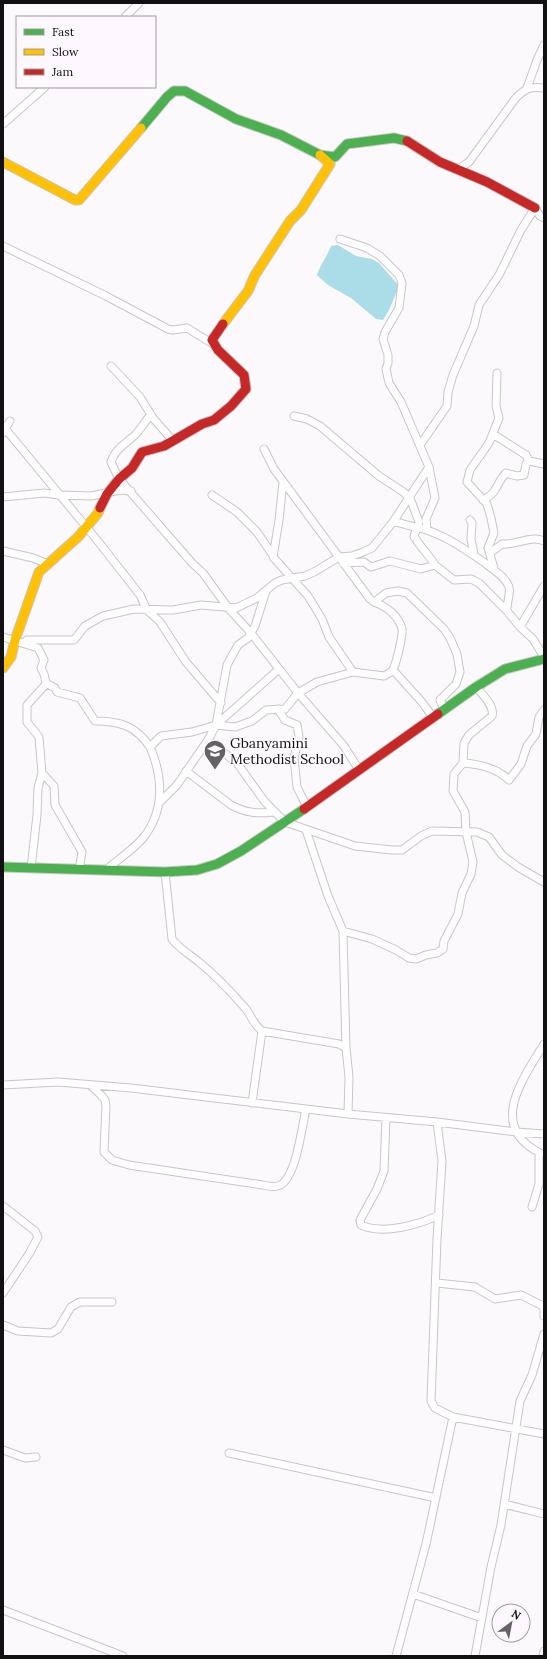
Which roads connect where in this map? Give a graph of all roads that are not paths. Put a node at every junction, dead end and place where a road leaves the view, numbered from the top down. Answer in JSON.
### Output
{"nodes":[{"id":1,"x":139,"y":3,"type":"edge"},
{"id":2,"x":126,"y":16,"type":"edge"},
{"id":3,"x":544,"y":45,"type":"edge"},
{"id":4,"x":43,"y":88,"type":"edge"},
{"id":5,"x":527,"y":88,"type":"junction"},
{"id":6,"x":544,"y":88,"type":"edge"},
{"id":7,"x":3,"y":124,"type":"edge"},
{"id":8,"x":332,"y":160,"type":"junction"},
{"id":9,"x":3,"y":162,"type":"edge"},
{"id":10,"x":457,"y":170,"type":"junction"},
{"id":11,"x":535,"y":208,"type":"junction"},
{"id":12,"x":544,"y":218,"type":"edge"},
{"id":13,"x":340,"y":239,"type":"dead end"},
{"id":14,"x":3,"y":246,"type":"edge"},
{"id":15,"x":213,"y":344,"type":"junction"},
{"id":16,"x":110,"y":366,"type":"dead end"},
{"id":17,"x":497,"y":373,"type":"dead end"},
{"id":18,"x":294,"y":416,"type":"dead end"},
{"id":19,"x":149,"y":417,"type":"dead end"},
{"id":20,"x":10,"y":421,"type":"dead end"},
{"id":21,"x":4,"y":429,"type":"edge"},
{"id":22,"x":493,"y":434,"type":"junction"},
{"id":23,"x":173,"y":441,"type":"junction"},
{"id":24,"x":420,"y":445,"type":"junction"},
{"id":25,"x":264,"y":449,"type":"dead end"},
{"id":26,"x":529,"y":461,"type":"junction"},
{"id":27,"x":544,"y":464,"type":"edge"},
{"id":28,"x":429,"y":468,"type":"junction"},
{"id":29,"x":119,"y":478,"type":"junction"},
{"id":30,"x":283,"y":482,"type":"junction"},
{"id":31,"x":131,"y":491,"type":"junction"},
{"id":32,"x":107,"y":494,"type":"junction"},
{"id":33,"x":212,"y":494,"type":"dead end"},
{"id":34,"x":59,"y":496,"type":"junction"},
{"id":35,"x":3,"y":497,"type":"edge"},
{"id":36,"x":410,"y":498,"type":"junction"},
{"id":37,"x":483,"y":500,"type":"junction"},
{"id":38,"x":470,"y":520,"type":"dead end"},
{"id":39,"x":393,"y":522,"type":"junction"},
{"id":40,"x":418,"y":526,"type":"junction"},
{"id":41,"x":86,"y":527,"type":"junction"},
{"id":42,"x":427,"y":529,"type":"junction"},
{"id":43,"x":543,"y":540,"type":"edge"},
{"id":44,"x":3,"y":551,"type":"edge"},
{"id":45,"x":490,"y":553,"type":"junction"},
{"id":46,"x":272,"y":554,"type":"junction"},
{"id":47,"x":474,"y":554,"type":"junction"},
{"id":48,"x":341,"y":560,"type":"junction"},
{"id":49,"x":48,"y":564,"type":"junction"},
{"id":50,"x":435,"y":565,"type":"junction"},
{"id":51,"x":494,"y":568,"type":"junction"},
{"id":52,"x":292,"y":577,"type":"junction"},
{"id":53,"x":544,"y":586,"type":"edge"},
{"id":54,"x":267,"y":590,"type":"junction"},
{"id":55,"x":374,"y":602,"type":"junction"},
{"id":56,"x":229,"y":609,"type":"junction"},
{"id":57,"x":147,"y":610,"type":"junction"},
{"id":58,"x":507,"y":611,"type":"junction"},
{"id":59,"x":520,"y":627,"type":"junction"},
{"id":60,"x":250,"y":633,"type":"junction"},
{"id":61,"x":3,"y":637,"type":"edge"},
{"id":62,"x":19,"y":641,"type":"junction"},
{"id":63,"x":544,"y":658,"type":"edge"},
{"id":64,"x":3,"y":668,"type":"edge"},
{"id":65,"x":279,"y":669,"type":"junction"},
{"id":66,"x":393,"y":670,"type":"junction"},
{"id":67,"x":353,"y":672,"type":"junction"},
{"id":68,"x":47,"y":683,"type":"junction"},
{"id":69,"x":476,"y":687,"type":"junction"},
{"id":70,"x":298,"y":693,"type":"junction"},
{"id":71,"x":221,"y":703,"type":"junction"},
{"id":72,"x":444,"y":708,"type":"junction"},
{"id":73,"x":278,"y":709,"type":"junction"},
{"id":74,"x":544,"y":710,"type":"edge"},
{"id":75,"x":433,"y":717,"type":"junction"},
{"id":76,"x":216,"y":725,"type":"junction"},
{"id":77,"x":208,"y":740,"type":"junction"},
{"id":78,"x":150,"y":747,"type":"junction"},
{"id":79,"x":463,"y":763,"type":"junction"},
{"id":80,"x":359,"y":770,"type":"junction"},
{"id":81,"x":186,"y":771,"type":"junction"},
{"id":82,"x":42,"y":773,"type":"junction"},
{"id":83,"x":159,"y":803,"type":"junction"},
{"id":84,"x":307,"y":807,"type":"junction"},
{"id":85,"x":274,"y":812,"type":"junction"},
{"id":86,"x":285,"y":822,"type":"junction"},
{"id":87,"x":306,"y":830,"type":"junction"},
{"id":88,"x":466,"y":832,"type":"junction"},
{"id":89,"x":3,"y":867,"type":"edge"},
{"id":90,"x":31,"y":868,"type":"junction"},
{"id":91,"x":79,"y":870,"type":"junction"},
{"id":92,"x":106,"y":870,"type":"junction"},
{"id":93,"x":165,"y":872,"type":"junction"},
{"id":94,"x":544,"y":882,"type":"edge"},
{"id":95,"x":343,"y":932,"type":"junction"},
{"id":96,"x":262,"y":1031,"type":"junction"},
{"id":97,"x":544,"y":1044,"type":"edge"},
{"id":98,"x":346,"y":1048,"type":"junction"},
{"id":99,"x":3,"y":1084,"type":"edge"},
{"id":100,"x":90,"y":1085,"type":"junction"},
{"id":101,"x":252,"y":1103,"type":"junction"},
{"id":102,"x":306,"y":1109,"type":"junction"},
{"id":103,"x":348,"y":1114,"type":"junction"},
{"id":104,"x":386,"y":1118,"type":"junction"},
{"id":105,"x":438,"y":1122,"type":"junction"},
{"id":106,"x":516,"y":1132,"type":"junction"},
{"id":107,"x":544,"y":1134,"type":"edge"},
{"id":108,"x":542,"y":1150,"type":"edge"},
{"id":109,"x":3,"y":1206,"type":"edge"},
{"id":110,"x":532,"y":1207,"type":"dead end"},
{"id":111,"x":439,"y":1215,"type":"junction"},
{"id":112,"x":436,"y":1283,"type":"junction"},
{"id":113,"x":3,"y":1293,"type":"edge"},
{"id":114,"x":112,"y":1302,"type":"dead end"},
{"id":115,"x":544,"y":1306,"type":"edge"},
{"id":116,"x":544,"y":1316,"type":"edge"},
{"id":117,"x":3,"y":1325,"type":"edge"},
{"id":118,"x":544,"y":1334,"type":"edge"},
{"id":119,"x":453,"y":1417,"type":"junction"},
{"id":120,"x":516,"y":1429,"type":"junction"},
{"id":121,"x":544,"y":1434,"type":"edge"},
{"id":122,"x":3,"y":1450,"type":"edge"},
{"id":123,"x":229,"y":1453,"type":"dead end"},
{"id":124,"x":36,"y":1457,"type":"dead end"},
{"id":125,"x":436,"y":1498,"type":"junction"},
{"id":126,"x":504,"y":1504,"type":"junction"},
{"id":127,"x":544,"y":1514,"type":"edge"},
{"id":128,"x":413,"y":1594,"type":"junction"},
{"id":129,"x":3,"y":1610,"type":"edge"},
{"id":130,"x":482,"y":1618,"type":"junction"},
{"id":131,"x":544,"y":1651,"type":"edge"},
{"id":132,"x":123,"y":1656,"type":"edge"},
{"id":133,"x":396,"y":1656,"type":"edge"},
{"id":134,"x":475,"y":1656,"type":"edge"},
{"id":135,"x":543,"y":1656,"type":"edge"}],
"edges":[{"from":1,"to":2,"type":"street"},
{"from":3,"to":5,"type":"street"},
{"from":4,"to":7,"type":"street"},
{"from":5,"to":6,"type":"street"},
{"from":5,"to":10,"type":"street"},
{"from":8,"to":9,"type":"street"},
{"from":8,"to":10,"type":"street"},
{"from":8,"to":15,"type":"street"},
{"from":10,"to":11,"type":"street"},
{"from":11,"to":12,"type":"street"},
{"from":11,"to":24,"type":"street"},
{"from":13,"to":24,"type":"street"},
{"from":14,"to":15,"type":"street"},
{"from":15,"to":23,"type":"street"},
{"from":16,"to":23,"type":"street"},
{"from":17,"to":22,"type":"street"},
{"from":18,"to":36,"type":"street"},
{"from":19,"to":29,"type":"street"},
{"from":20,"to":21,"type":"street"},
{"from":21,"to":34,"type":"street"},
{"from":22,"to":26,"type":"street"},
{"from":22,"to":37,"type":"street"},
{"from":23,"to":29,"type":"street"},
{"from":24,"to":28,"type":"street"},
{"from":25,"to":30,"type":"street"},
{"from":26,"to":27,"type":"street"},
{"from":26,"to":37,"type":"street"},
{"from":28,"to":36,"type":"street"},
{"from":28,"to":42,"type":"street"},
{"from":29,"to":31,"type":"street"},
{"from":29,"to":32,"type":"street"},
{"from":30,"to":46,"type":"street"},
{"from":30,"to":48,"type":"street"},
{"from":31,"to":32,"type":"street"},
{"from":31,"to":56,"type":"street"},
{"from":32,"to":34,"type":"street"},
{"from":32,"to":41,"type":"street"},
{"from":33,"to":46,"type":"street"},
{"from":34,"to":35,"type":"street"},
{"from":34,"to":41,"type":"street"},
{"from":36,"to":39,"type":"street"},
{"from":36,"to":40,"type":"street"},
{"from":37,"to":45,"type":"street"},
{"from":38,"to":47,"type":"street"},
{"from":39,"to":40,"type":"street"},
{"from":39,"to":48,"type":"street"},
{"from":40,"to":42,"type":"street"},
{"from":40,"to":50,"type":"street"},
{"from":41,"to":49,"type":"street"},
{"from":41,"to":57,"type":"street"},
{"from":42,"to":47,"type":"street"},
{"from":43,"to":45,"type":"street"},
{"from":44,"to":49,"type":"street"},
{"from":45,"to":51,"type":"street"},
{"from":46,"to":52,"type":"street"},
{"from":47,"to":51,"type":"street"},
{"from":48,"to":50,"type":"street"},
{"from":48,"to":52,"type":"street"},
{"from":48,"to":55,"type":"street"},
{"from":49,"to":62,"type":"street"},
{"from":50,"to":58,"type":"street"},
{"from":51,"to":58,"type":"street"},
{"from":52,"to":54,"type":"street"},
{"from":52,"to":67,"type":"street"},
{"from":53,"to":59,"type":"street"},
{"from":54,"to":56,"type":"street"},
{"from":54,"to":60,"type":"street"},
{"from":55,"to":66,"type":"street"},
{"from":55,"to":72,"type":"street"},
{"from":56,"to":57,"type":"street"},
{"from":56,"to":60,"type":"street"},
{"from":57,"to":62,"type":"street"},
{"from":57,"to":71,"type":"street"},
{"from":58,"to":59,"type":"street"},
{"from":59,"to":63,"type":"street"},
{"from":60,"to":65,"type":"street"},
{"from":60,"to":71,"type":"street"},
{"from":61,"to":62,"type":"street"},
{"from":62,"to":64,"type":"street"},
{"from":62,"to":68,"type":"street"},
{"from":63,"to":69,"type":"street"},
{"from":65,"to":70,"type":"street"},
{"from":65,"to":76,"type":"street"},
{"from":66,"to":67,"type":"street"},
{"from":66,"to":75,"type":"street"},
{"from":67,"to":70,"type":"street"},
{"from":68,"to":78,"type":"street"},
{"from":68,"to":82,"type":"street"},
{"from":69,"to":72,"type":"street"},
{"from":69,"to":79,"type":"street"},
{"from":70,"to":73,"type":"street"},
{"from":70,"to":80,"type":"street"},
{"from":71,"to":76,"type":"street"},
{"from":72,"to":75,"type":"street"},
{"from":73,"to":76,"type":"street"},
{"from":73,"to":84,"type":"street"},
{"from":74,"to":79,"type":"street"},
{"from":75,"to":80,"type":"street"},
{"from":76,"to":77,"type":"street"},
{"from":76,"to":78,"type":"street"},
{"from":77,"to":81,"type":"street"},
{"from":77,"to":85,"type":"street"},
{"from":78,"to":83,"type":"street"},
{"from":79,"to":88,"type":"street"},
{"from":80,"to":84,"type":"street"},
{"from":81,"to":83,"type":"street"},
{"from":81,"to":85,"type":"street"},
{"from":82,"to":90,"type":"street"},
{"from":82,"to":91,"type":"street"},
{"from":83,"to":92,"type":"street"},
{"from":84,"to":86,"type":"street"},
{"from":85,"to":86,"type":"street"},
{"from":86,"to":87,"type":"street"},
{"from":86,"to":93,"type":"street"},
{"from":87,"to":88,"type":"street"},
{"from":87,"to":95,"type":"street"},
{"from":88,"to":94,"type":"street"},
{"from":88,"to":95,"type":"street"},
{"from":89,"to":90,"type":"street"},
{"from":90,"to":91,"type":"street"},
{"from":91,"to":92,"type":"street"},
{"from":92,"to":93,"type":"street"},
{"from":93,"to":96,"type":"street"},
{"from":95,"to":98,"type":"street"},
{"from":96,"to":98,"type":"street"},
{"from":96,"to":101,"type":"street"},
{"from":97,"to":106,"type":"street"},
{"from":98,"to":103,"type":"street"},
{"from":99,"to":100,"type":"street"},
{"from":100,"to":101,"type":"street"},
{"from":100,"to":102,"type":"street"},
{"from":101,"to":102,"type":"street"},
{"from":102,"to":103,"type":"street"},
{"from":103,"to":104,"type":"street"},
{"from":104,"to":105,"type":"street"},
{"from":104,"to":111,"type":"street"},
{"from":105,"to":106,"type":"street"},
{"from":105,"to":111,"type":"street"},
{"from":106,"to":107,"type":"street"},
{"from":106,"to":108,"type":"street"},
{"from":108,"to":110,"type":"street"},
{"from":109,"to":113,"type":"street"},
{"from":111,"to":112,"type":"street"},
{"from":112,"to":115,"type":"street"},
{"from":112,"to":119,"type":"street"},
{"from":114,"to":117,"type":"street"},
{"from":115,"to":116,"type":"street"},
{"from":118,"to":120,"type":"street"},
{"from":119,"to":120,"type":"street"},
{"from":119,"to":125,"type":"street"},
{"from":120,"to":121,"type":"street"},
{"from":120,"to":126,"type":"street"},
{"from":122,"to":124,"type":"street"},
{"from":123,"to":125,"type":"street"},
{"from":125,"to":128,"type":"street"},
{"from":126,"to":127,"type":"street"},
{"from":126,"to":130,"type":"street"},
{"from":128,"to":130,"type":"street"},
{"from":128,"to":133,"type":"street"},
{"from":129,"to":132,"type":"street"},
{"from":130,"to":134,"type":"street"},
{"from":131,"to":135,"type":"street"}]}
